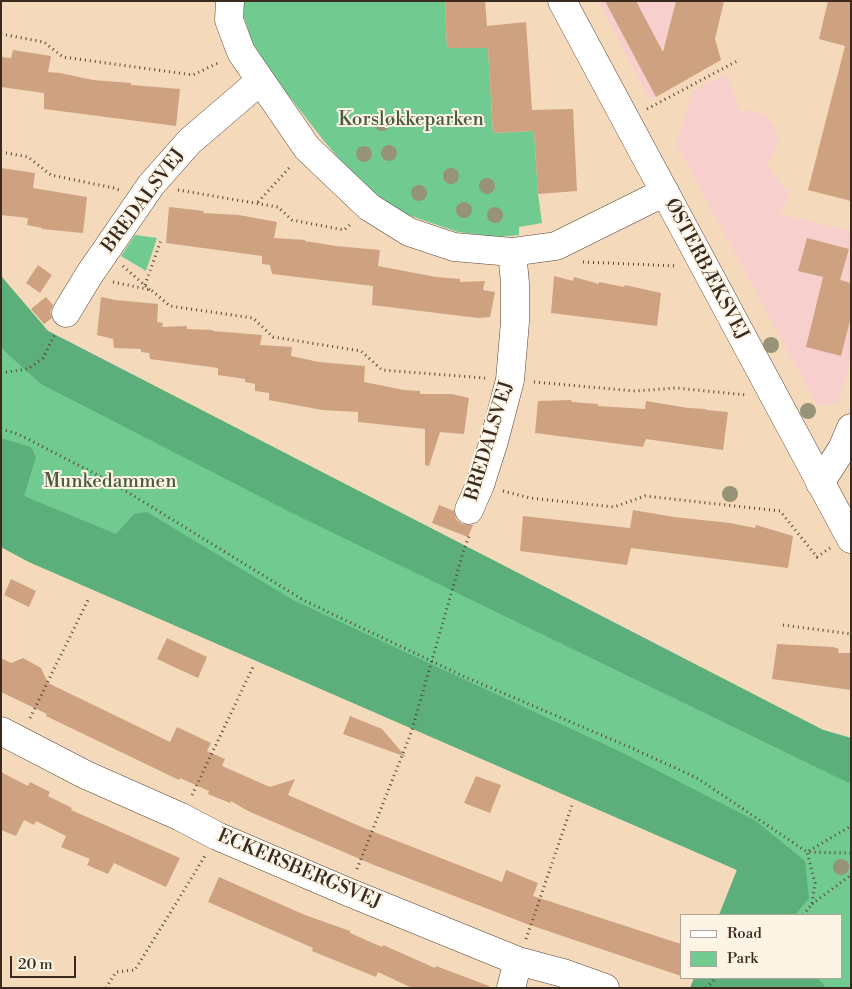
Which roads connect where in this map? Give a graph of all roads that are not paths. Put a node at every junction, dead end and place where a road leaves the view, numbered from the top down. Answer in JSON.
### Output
{"nodes":[{"id":1,"x":230,"y":1,"type":"edge"},
{"id":2,"x":562,"y":1,"type":"edge"},
{"id":3,"x":260,"y":81,"type":"junction"},
{"id":4,"x":665,"y":192,"type":"junction"},
{"id":5,"x":512,"y":252,"type":"junction"},
{"id":6,"x":66,"y":314,"type":"road end"},
{"id":7,"x":851,"y":428,"type":"edge"},
{"id":8,"x":820,"y":483,"type":"junction"},
{"id":9,"x":469,"y":510,"type":"road end"},
{"id":10,"x":850,"y":536,"type":"edge"},
{"id":11,"x":10,"y":736,"type":"edge"},
{"id":12,"x":518,"y":961,"type":"junction"},
{"id":13,"x":511,"y":988,"type":"edge"},
{"id":14,"x":605,"y":988,"type":"edge"}],
"edges":[{"from":1,"to":3,"type":"street"},
{"from":2,"to":4,"type":"street","name":"ØSTERBÆKSVEJ"},
{"from":3,"to":5,"type":"street"},
{"from":3,"to":6,"type":"street","name":"BREDALSVEJ"},
{"from":4,"to":5,"type":"street"},
{"from":4,"to":8,"type":"street","name":"ØSTERBÆKSVEJ"},
{"from":5,"to":9,"type":"street","name":"BREDALSVEJ"},
{"from":7,"to":8,"type":"street"},
{"from":8,"to":10,"type":"street","name":"ØSTERBÆKSVEJ"},
{"from":11,"to":12,"type":"street","name":"ECKERSBERGSVEJ"},
{"from":12,"to":13,"type":"street"},
{"from":12,"to":14,"type":"street","name":"ECKERSBERGSVEJ"}]}
